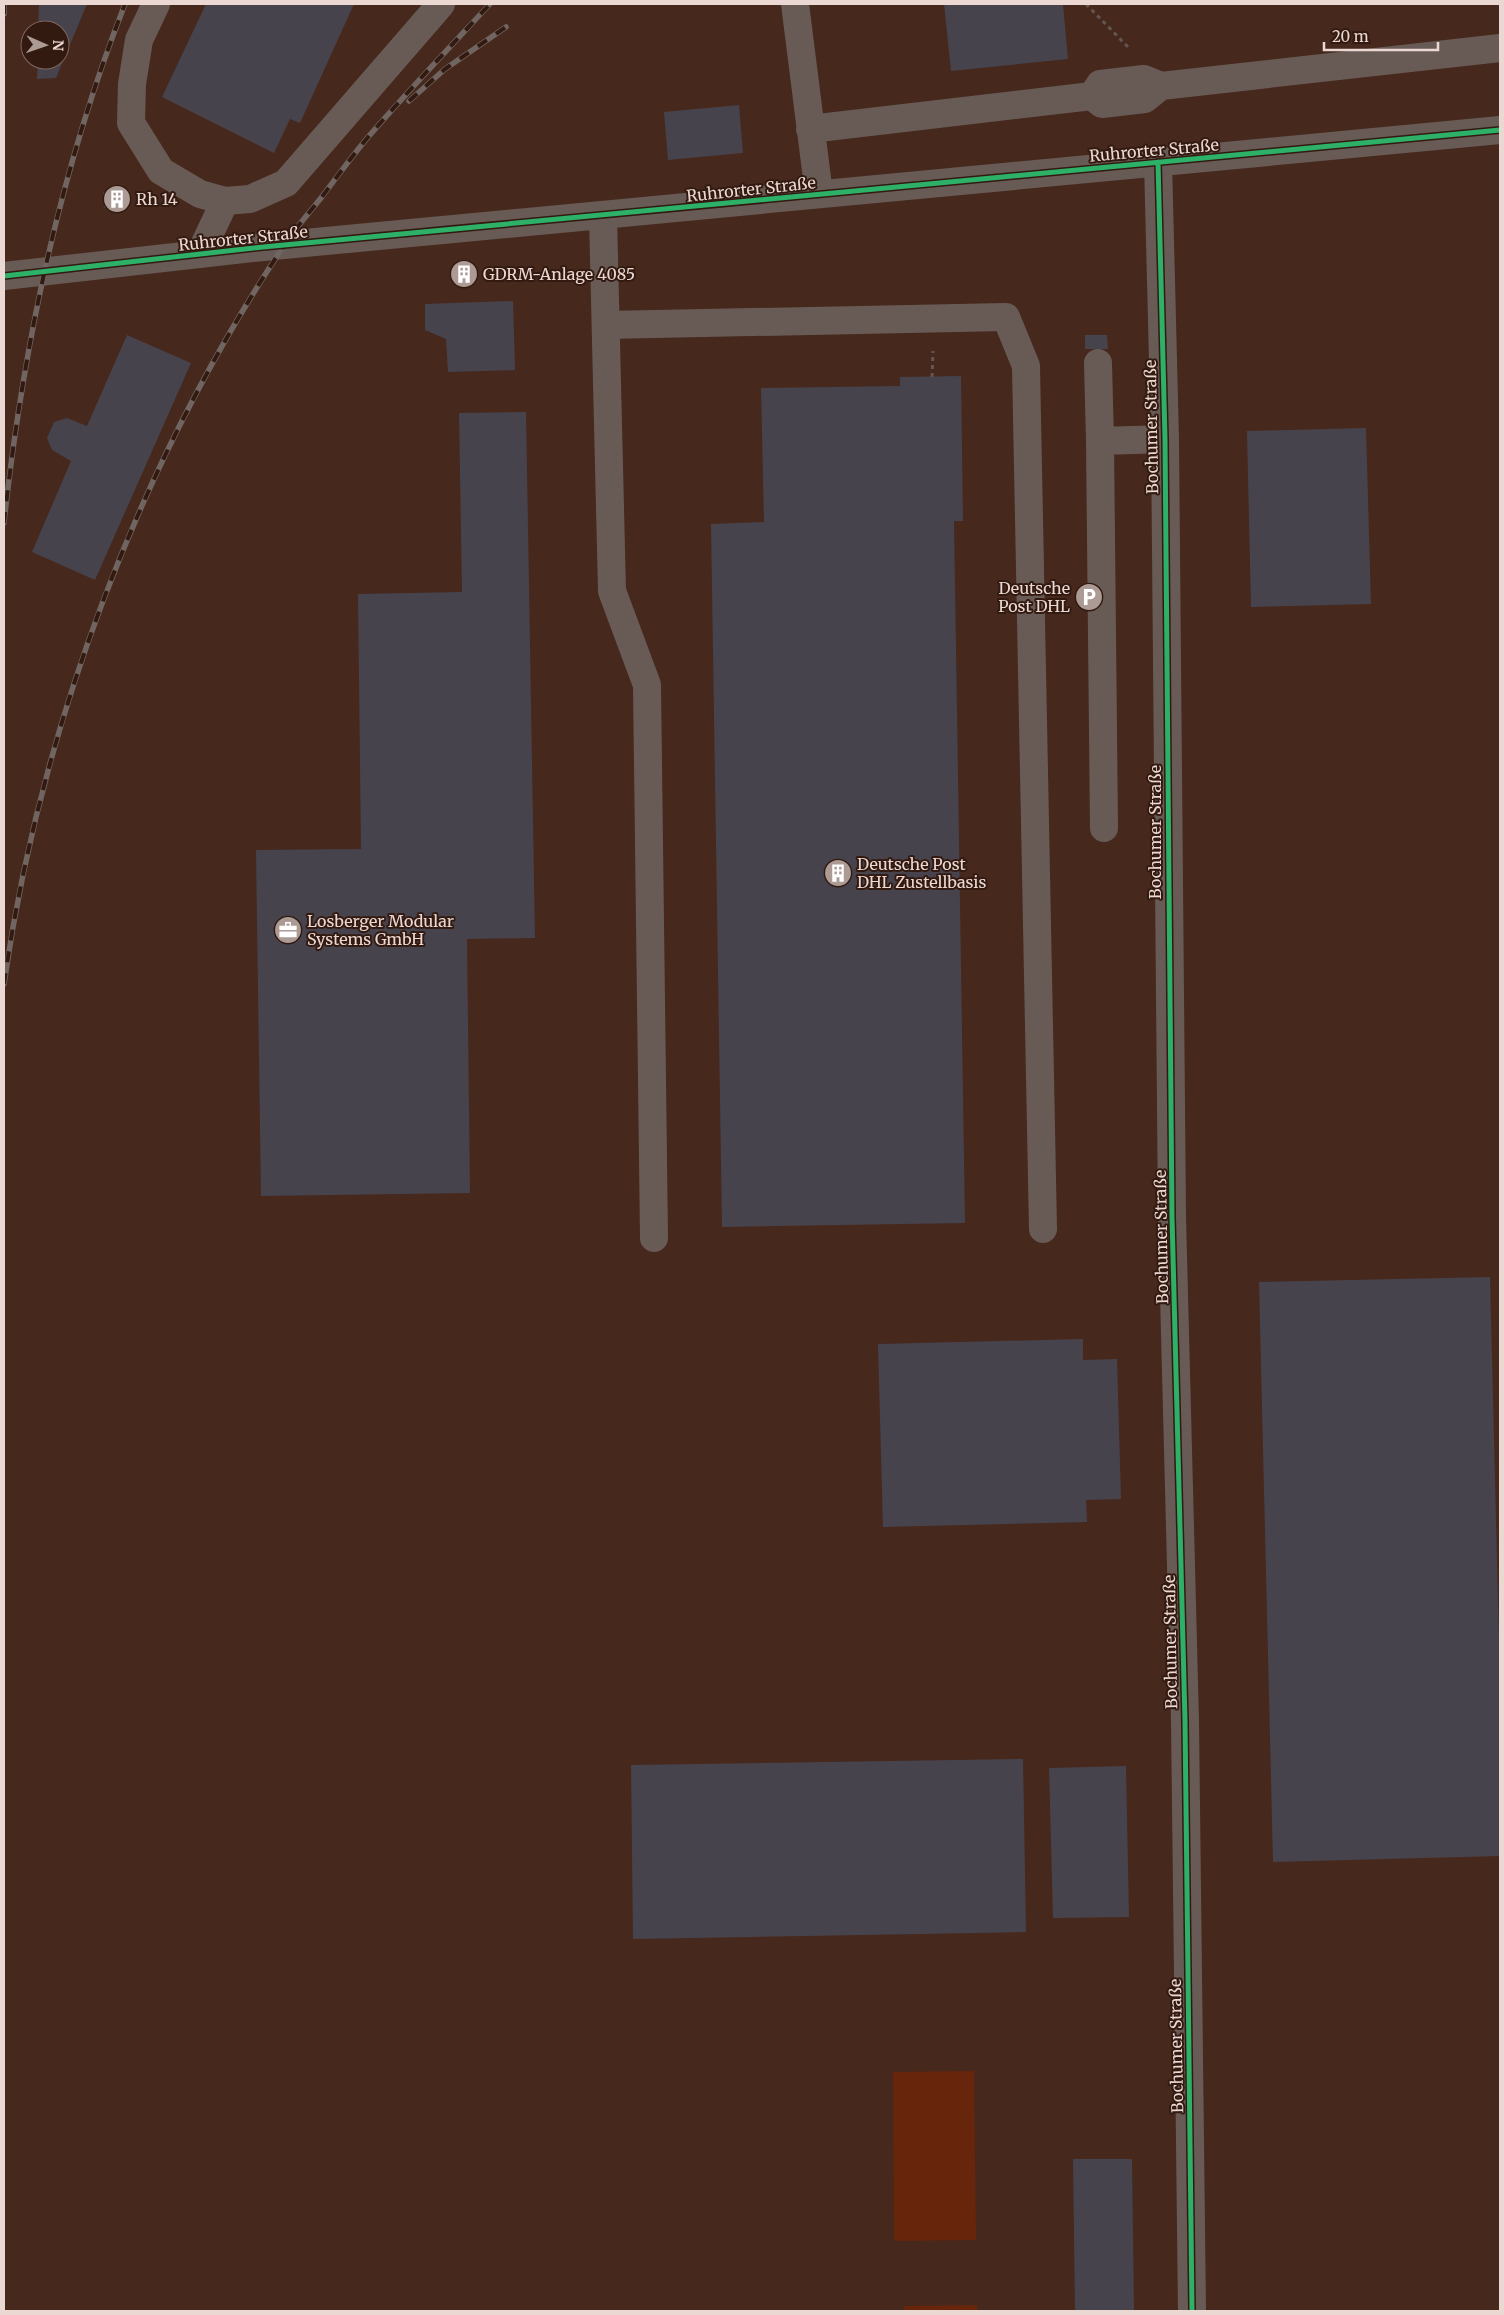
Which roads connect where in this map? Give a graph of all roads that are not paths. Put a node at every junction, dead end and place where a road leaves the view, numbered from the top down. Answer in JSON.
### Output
{"nodes":[{"id":1,"x":156,"y":4,"type":"edge"},
{"id":2,"x":441,"y":4,"type":"edge"},
{"id":3,"x":795,"y":4,"type":"edge"},
{"id":4,"x":1500,"y":48,"type":"edge"},
{"id":5,"x":810,"y":129,"type":"junction"},
{"id":6,"x":1500,"y":130,"type":"edge"},
{"id":7,"x":1158,"y":162,"type":"junction"},
{"id":8,"x":819,"y":194,"type":"junction"},
{"id":9,"x":225,"y":201,"type":"junction"},
{"id":10,"x":603,"y":216,"type":"junction"},
{"id":11,"x":200,"y":254,"type":"junction"},
{"id":12,"x":4,"y":276,"type":"edge"},
{"id":13,"x":606,"y":325,"type":"junction"},
{"id":14,"x":1098,"y":362,"type":"dead end"},
{"id":15,"x":1165,"y":439,"type":"junction"},
{"id":16,"x":1100,"y":441,"type":"junction"},
{"id":17,"x":1104,"y":828,"type":"dead end"},
{"id":18,"x":1043,"y":1229,"type":"dead end"},
{"id":19,"x":654,"y":1238,"type":"dead end"},
{"id":20,"x":1192,"y":2311,"type":"edge"}],
"edges":[{"from":1,"to":9,"type":"street"},
{"from":2,"to":9,"type":"street"},
{"from":3,"to":5,"type":"street"},
{"from":4,"to":5,"type":"street"},
{"from":5,"to":8,"type":"street"},
{"from":6,"to":7,"type":"street","name":"Ruhrorter Straße"},
{"from":7,"to":8,"type":"street","name":"Ruhrorter Straße"},
{"from":7,"to":15,"type":"street","name":"Bochumer Straße"},
{"from":8,"to":10,"type":"street","name":"Ruhrorter Straße"},
{"from":9,"to":11,"type":"street"},
{"from":10,"to":11,"type":"street","name":"Ruhrorter Straße"},
{"from":10,"to":13,"type":"street"},
{"from":11,"to":12,"type":"street","name":"Ruhrorter Straße"},
{"from":13,"to":18,"type":"street"},
{"from":13,"to":19,"type":"street"},
{"from":14,"to":16,"type":"street"},
{"from":15,"to":16,"type":"street"},
{"from":15,"to":20,"type":"street","name":"Bochumer Straße"},
{"from":16,"to":17,"type":"street"}]}
